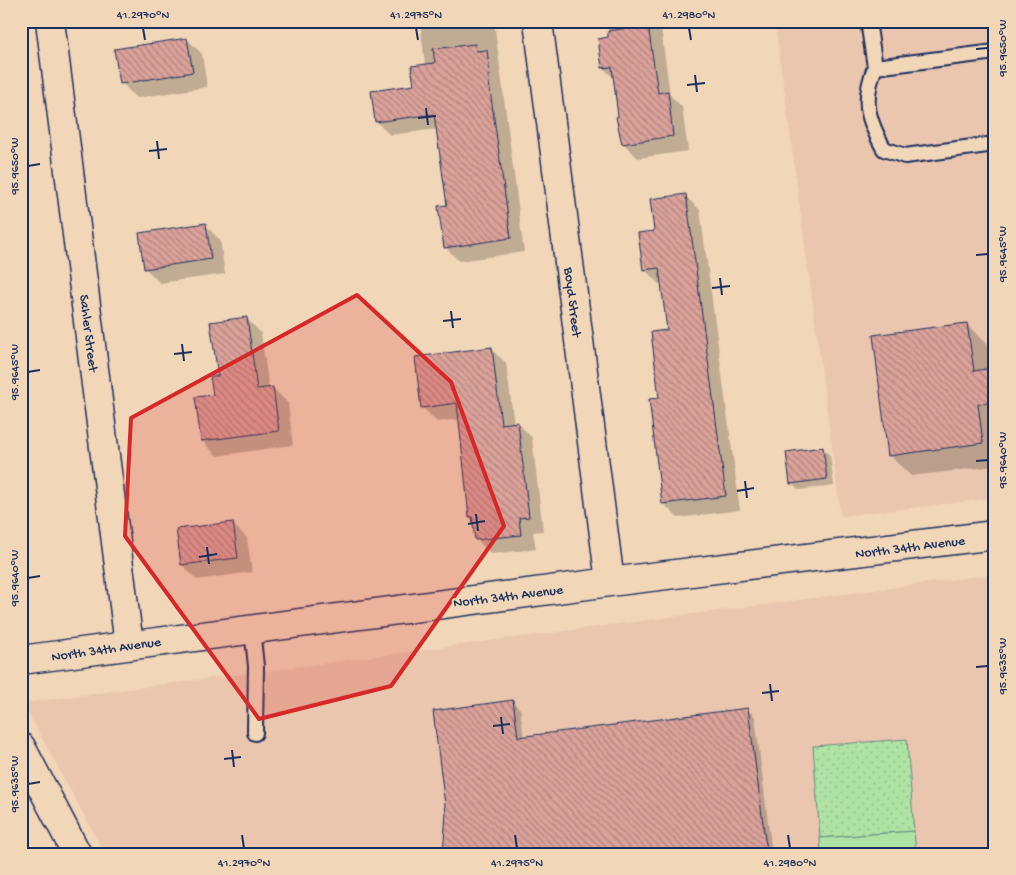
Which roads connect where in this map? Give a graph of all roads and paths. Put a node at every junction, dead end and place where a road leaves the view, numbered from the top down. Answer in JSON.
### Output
{"nodes":[{"id":1,"x":50,"y":21,"type":"edge"},
{"id":2,"x":538,"y":21,"type":"edge"},
{"id":3,"x":868,"y":21,"type":"edge"},
{"id":4,"x":995,"y":52,"type":"edge"},
{"id":5,"x":875,"y":67,"type":"junction"},
{"id":6,"x":995,"y":144,"type":"edge"},
{"id":7,"x":995,"y":535,"type":"edge"},
{"id":8,"x":610,"y":582,"type":"junction"},
{"id":9,"x":252,"y":629,"type":"junction"},
{"id":10,"x":129,"y":645,"type":"junction"},
{"id":11,"x":21,"y":660,"type":"edge"},
{"id":12,"x":255,"y":733,"type":"dead end"},
{"id":13,"x":21,"y":747,"type":"edge"},
{"id":14,"x":77,"y":854,"type":"edge"}],
"edges":[{"from":1,"to":10,"type":"street","name":"Sahler Street"},
{"from":2,"to":8,"type":"street","name":"Boyd Street"},
{"from":3,"to":5,"type":"lane"},
{"from":4,"to":5,"type":"lane"},
{"from":5,"to":6,"type":"lane"},
{"from":7,"to":8,"type":"street","name":"North 34th Avenue"},
{"from":8,"to":9,"type":"street","name":"North 34th Avenue"},
{"from":9,"to":10,"type":"street","name":"North 34th Avenue"},
{"from":9,"to":12,"type":"lane"},
{"from":10,"to":11,"type":"street","name":"North 34th Avenue"},
{"from":13,"to":14,"type":"street"}]}
